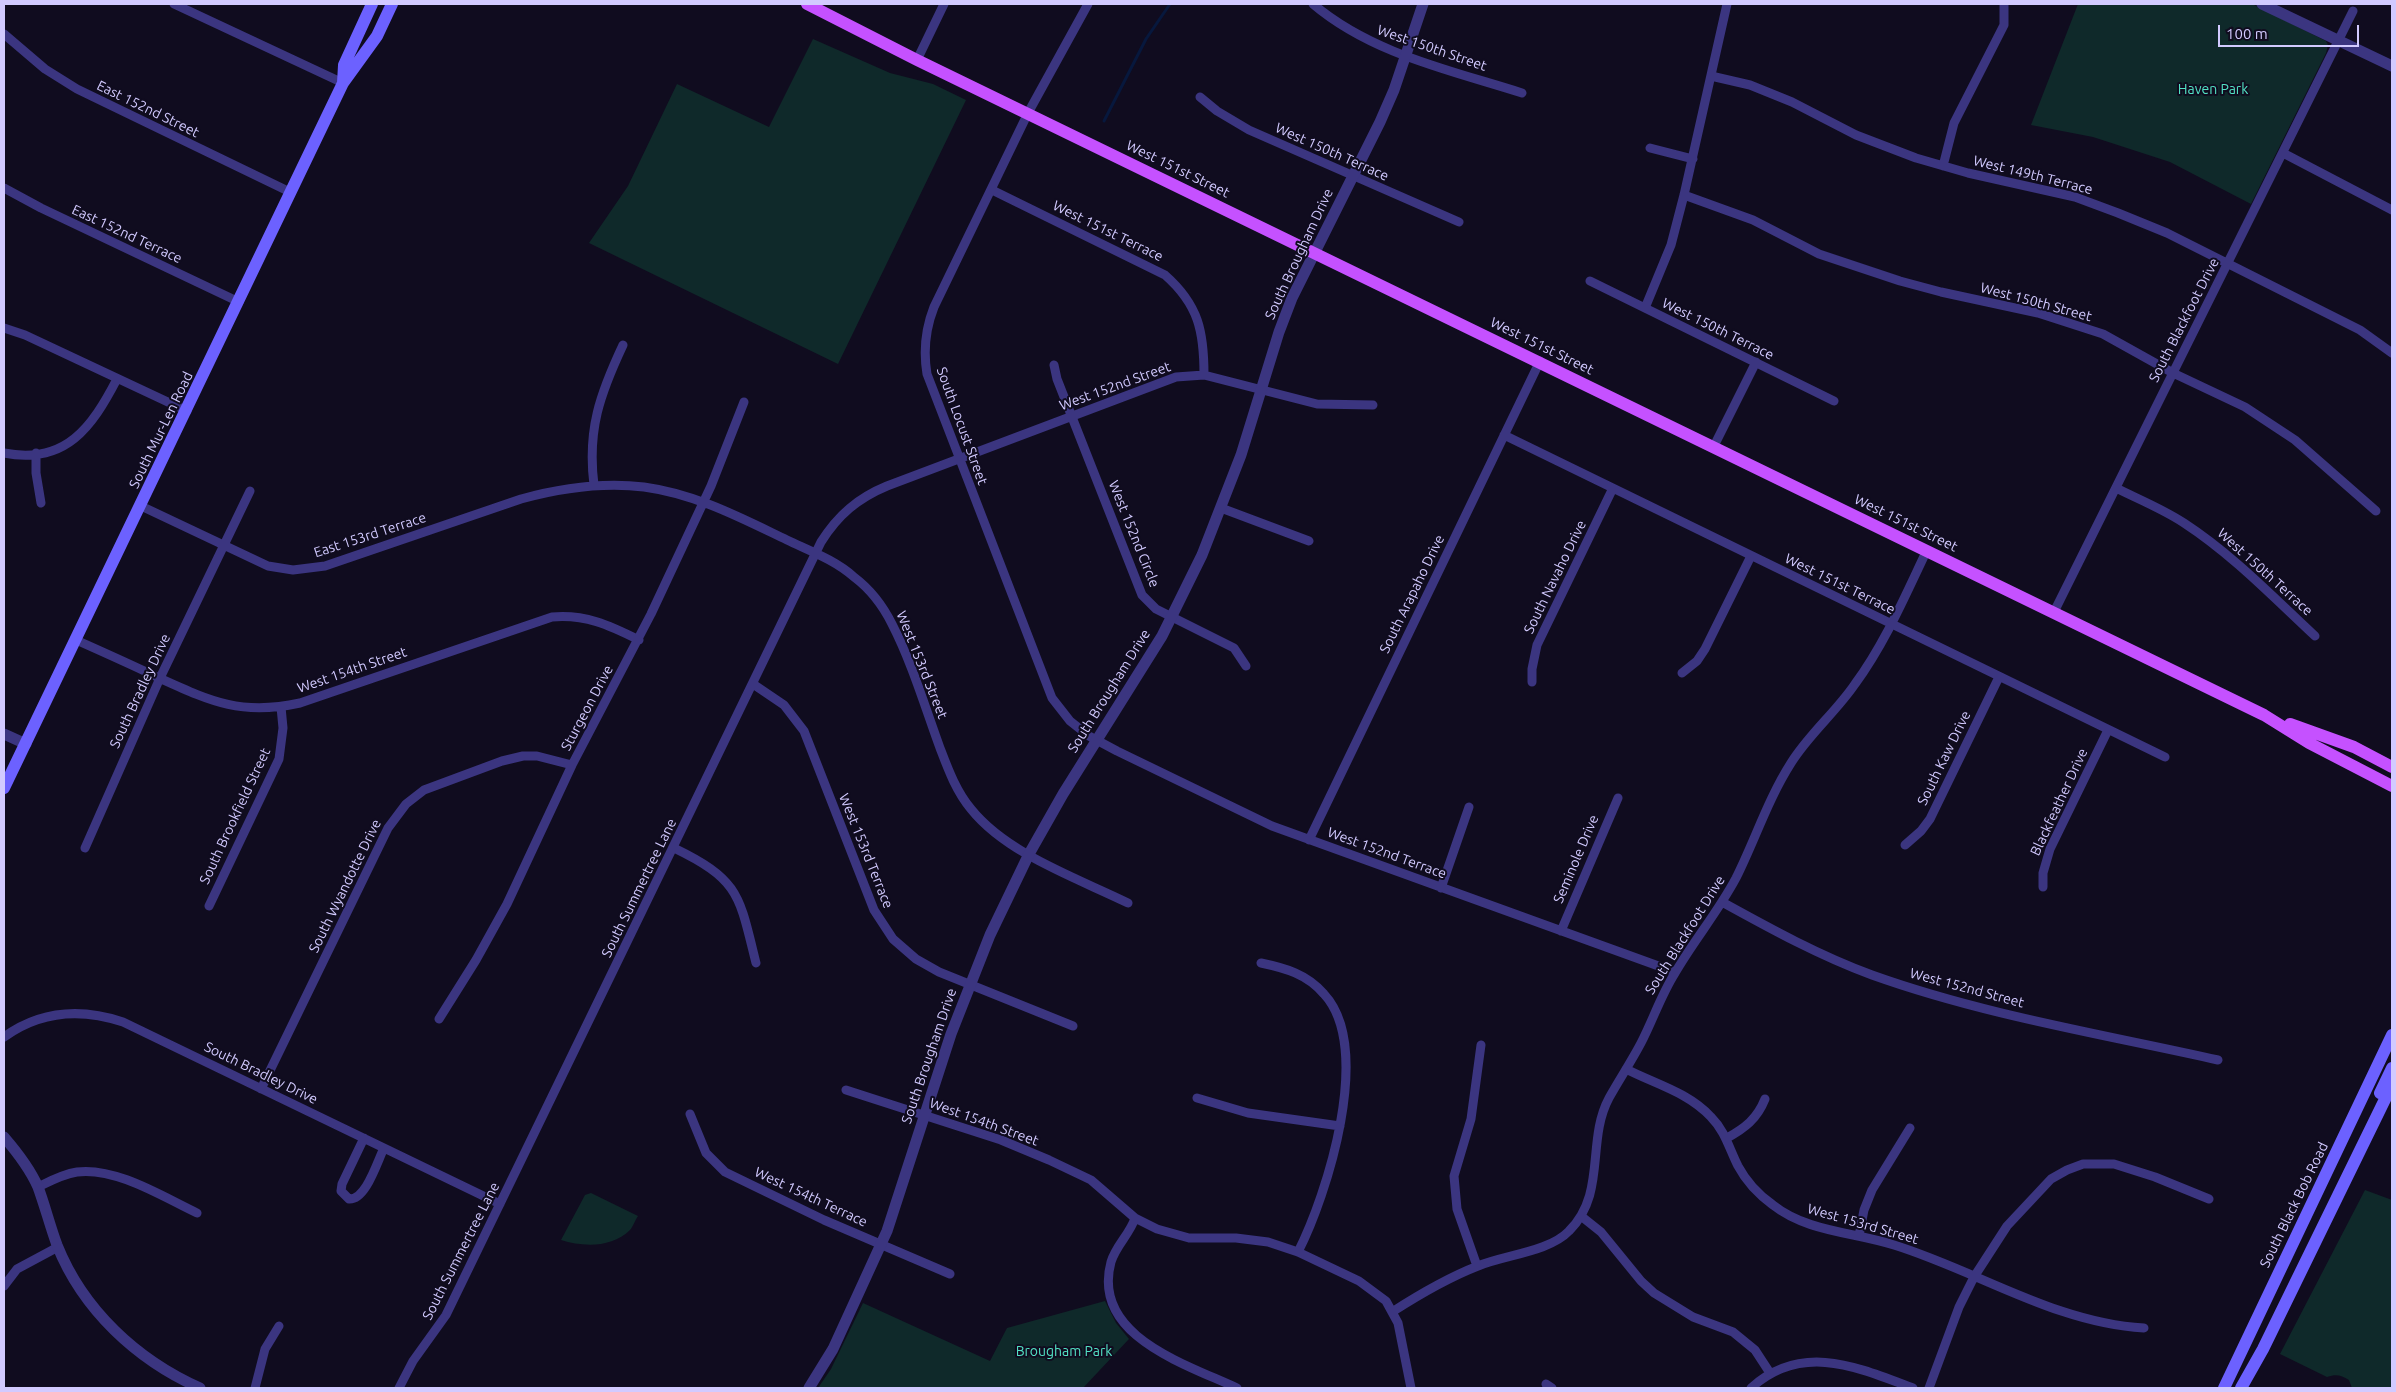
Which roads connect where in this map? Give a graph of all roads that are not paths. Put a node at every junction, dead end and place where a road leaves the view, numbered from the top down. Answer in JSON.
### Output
{"nodes":[{"id":1,"x":174,"y":4,"type":"edge"},
{"id":2,"x":372,"y":4,"type":"edge"},
{"id":3,"x":391,"y":4,"type":"edge"},
{"id":4,"x":807,"y":4,"type":"edge"},
{"id":5,"x":944,"y":4,"type":"edge"},
{"id":6,"x":1088,"y":4,"type":"edge"},
{"id":7,"x":1313,"y":4,"type":"edge"},
{"id":8,"x":1423,"y":4,"type":"edge"},
{"id":9,"x":1727,"y":4,"type":"edge"},
{"id":10,"x":2004,"y":4,"type":"edge"},
{"id":11,"x":2262,"y":4,"type":"edge"},
{"id":12,"x":2353,"y":11,"type":"dead end"},
{"id":13,"x":4,"y":34,"type":"edge"},
{"id":14,"x":2339,"y":40,"type":"junction"},
{"id":15,"x":1406,"y":56,"type":"junction"},
{"id":16,"x":917,"y":60,"type":"junction"},
{"id":17,"x":2392,"y":66,"type":"edge"},
{"id":18,"x":1711,"y":76,"type":"junction"},
{"id":19,"x":343,"y":83,"type":"junction"},
{"id":20,"x":1522,"y":93,"type":"dead end"},
{"id":21,"x":1200,"y":97,"type":"dead end"},
{"id":22,"x":1028,"y":113,"type":"junction"},
{"id":23,"x":1650,"y":148,"type":"dead end"},
{"id":24,"x":2283,"y":153,"type":"junction"},
{"id":25,"x":1693,"y":159,"type":"junction"},
{"id":26,"x":1943,"y":166,"type":"junction"},
{"id":27,"x":1352,"y":177,"type":"junction"},
{"id":28,"x":4,"y":188,"type":"edge"},
{"id":29,"x":992,"y":190,"type":"junction"},
{"id":30,"x":290,"y":192,"type":"junction"},
{"id":31,"x":1684,"y":195,"type":"junction"},
{"id":32,"x":2392,"y":210,"type":"edge"},
{"id":33,"x":1458,"y":222,"type":"dead end"},
{"id":34,"x":1315,"y":252,"type":"junction"},
{"id":35,"x":2228,"y":263,"type":"junction"},
{"id":36,"x":1590,"y":281,"type":"dead end"},
{"id":37,"x":239,"y":302,"type":"junction"},
{"id":38,"x":1645,"y":308,"type":"junction"},
{"id":39,"x":4,"y":328,"type":"edge"},
{"id":40,"x":623,"y":345,"type":"dead end"},
{"id":41,"x":2392,"y":353,"type":"edge"},
{"id":42,"x":1540,"y":361,"type":"junction"},
{"id":43,"x":1756,"y":362,"type":"junction"},
{"id":44,"x":1054,"y":365,"type":"dead end"},
{"id":45,"x":2173,"y":373,"type":"junction"},
{"id":46,"x":1204,"y":375,"type":"junction"},
{"id":47,"x":117,"y":379,"type":"junction"},
{"id":48,"x":1260,"y":390,"type":"junction"},
{"id":49,"x":1834,"y":401,"type":"dead end"},
{"id":50,"x":744,"y":402,"type":"dead end"},
{"id":51,"x":1373,"y":405,"type":"dead end"},
{"id":52,"x":187,"y":411,"type":"junction"},
{"id":53,"x":1072,"y":415,"type":"junction"},
{"id":54,"x":1504,"y":435,"type":"junction"},
{"id":55,"x":1714,"y":446,"type":"junction"},
{"id":56,"x":4,"y":453,"type":"edge"},
{"id":57,"x":36,"y":453,"type":"junction"},
{"id":58,"x":959,"y":459,"type":"junction"},
{"id":59,"x":594,"y":485,"type":"junction"},
{"id":60,"x":616,"y":486,"type":"joint"},
{"id":61,"x":1613,"y":488,"type":"junction"},
{"id":62,"x":2116,"y":488,"type":"junction"},
{"id":63,"x":250,"y":491,"type":"dead end"},
{"id":64,"x":703,"y":501,"type":"junction"},
{"id":65,"x":41,"y":503,"type":"dead end"},
{"id":66,"x":141,"y":506,"type":"junction"},
{"id":67,"x":1221,"y":508,"type":"junction"},
{"id":68,"x":2376,"y":511,"type":"dead end"},
{"id":69,"x":1308,"y":541,"type":"dead end"},
{"id":70,"x":224,"y":546,"type":"junction"},
{"id":71,"x":1927,"y":550,"type":"junction"},
{"id":72,"x":816,"y":554,"type":"junction"},
{"id":73,"x":1751,"y":556,"type":"junction"},
{"id":74,"x":2054,"y":612,"type":"junction"},
{"id":75,"x":1172,"y":616,"type":"junction"},
{"id":76,"x":1891,"y":624,"type":"junction"},
{"id":77,"x":2315,"y":636,"type":"dead end"},
{"id":78,"x":76,"y":640,"type":"junction"},
{"id":79,"x":639,"y":640,"type":"junction"},
{"id":80,"x":1246,"y":666,"type":"dead end"},
{"id":81,"x":1682,"y":674,"type":"dead end"},
{"id":82,"x":1999,"y":677,"type":"junction"},
{"id":83,"x":160,"y":678,"type":"junction"},
{"id":84,"x":1532,"y":682,"type":"dead end"},
{"id":85,"x":753,"y":684,"type":"junction"},
{"id":86,"x":281,"y":707,"type":"junction"},
{"id":87,"x":2264,"y":715,"type":"junction"},
{"id":88,"x":2108,"y":730,"type":"junction"},
{"id":89,"x":4,"y":734,"type":"edge"},
{"id":90,"x":2297,"y":736,"type":"junction"},
{"id":91,"x":1098,"y":739,"type":"junction"},
{"id":92,"x":26,"y":744,"type":"junction"},
{"id":93,"x":2354,"y":747,"type":"junction"},
{"id":94,"x":2164,"y":757,"type":"dead end"},
{"id":95,"x":572,"y":765,"type":"junction"},
{"id":96,"x":2392,"y":767,"type":"edge"},
{"id":97,"x":2392,"y":786,"type":"edge"},
{"id":98,"x":4,"y":788,"type":"edge"},
{"id":99,"x":1618,"y":798,"type":"dead end"},
{"id":100,"x":1469,"y":807,"type":"dead end"},
{"id":101,"x":1309,"y":840,"type":"junction"},
{"id":102,"x":1905,"y":845,"type":"dead end"},
{"id":103,"x":84,"y":848,"type":"dead end"},
{"id":104,"x":674,"y":848,"type":"junction"},
{"id":105,"x":1029,"y":854,"type":"junction"},
{"id":106,"x":2043,"y":887,"type":"dead end"},
{"id":107,"x":1441,"y":888,"type":"junction"},
{"id":108,"x":1722,"y":902,"type":"junction"},
{"id":109,"x":1128,"y":903,"type":"dead end"},
{"id":110,"x":208,"y":906,"type":"dead end"},
{"id":111,"x":1561,"y":931,"type":"junction"},
{"id":112,"x":756,"y":963,"type":"dead end"},
{"id":113,"x":1261,"y":964,"type":"dead end"},
{"id":114,"x":1675,"y":972,"type":"junction"},
{"id":115,"x":969,"y":984,"type":"junction"},
{"id":116,"x":439,"y":1019,"type":"dead end"},
{"id":117,"x":1073,"y":1026,"type":"dead end"},
{"id":118,"x":4,"y":1037,"type":"edge"},
{"id":119,"x":2391,"y":1041,"type":"edge"},
{"id":120,"x":1481,"y":1045,"type":"dead end"},
{"id":121,"x":2218,"y":1060,"type":"dead end"},
{"id":122,"x":2392,"y":1068,"type":"edge"},
{"id":123,"x":1626,"y":1069,"type":"junction"},
{"id":124,"x":2392,"y":1085,"type":"edge"},
{"id":125,"x":261,"y":1089,"type":"junction"},
{"id":126,"x":846,"y":1090,"type":"dead end"},
{"id":127,"x":1197,"y":1098,"type":"dead end"},
{"id":128,"x":1765,"y":1099,"type":"dead end"},
{"id":129,"x":690,"y":1114,"type":"dead end"},
{"id":130,"x":925,"y":1114,"type":"junction"},
{"id":131,"x":2374,"y":1122,"type":"junction"},
{"id":132,"x":1340,"y":1126,"type":"junction"},
{"id":133,"x":1910,"y":1128,"type":"dead end"},
{"id":134,"x":4,"y":1137,"type":"edge"},
{"id":135,"x":364,"y":1138,"type":"junction"},
{"id":136,"x":1727,"y":1138,"type":"junction"},
{"id":137,"x":384,"y":1148,"type":"junction"},
{"id":138,"x":38,"y":1187,"type":"junction"},
{"id":139,"x":2210,"y":1199,"type":"dead end"},
{"id":140,"x":500,"y":1204,"type":"junction"},
{"id":141,"x":197,"y":1213,"type":"dead end"},
{"id":142,"x":1581,"y":1216,"type":"junction"},
{"id":143,"x":1135,"y":1218,"type":"junction"},
{"id":144,"x":1859,"y":1236,"type":"junction"},
{"id":145,"x":881,"y":1244,"type":"junction"},
{"id":146,"x":58,"y":1248,"type":"junction"},
{"id":147,"x":1298,"y":1252,"type":"junction"},
{"id":148,"x":1477,"y":1266,"type":"junction"},
{"id":149,"x":950,"y":1274,"type":"dead end"},
{"id":150,"x":1974,"y":1277,"type":"junction"},
{"id":151,"x":4,"y":1286,"type":"edge"},
{"id":152,"x":1392,"y":1312,"type":"junction"},
{"id":153,"x":279,"y":1326,"type":"dead end"},
{"id":154,"x":2144,"y":1328,"type":"dead end"},
{"id":155,"x":1770,"y":1373,"type":"junction"},
{"id":156,"x":200,"y":1388,"type":"edge"},
{"id":157,"x":255,"y":1388,"type":"edge"},
{"id":158,"x":399,"y":1388,"type":"edge"},
{"id":159,"x":809,"y":1388,"type":"edge"},
{"id":160,"x":1237,"y":1388,"type":"edge"},
{"id":161,"x":1411,"y":1388,"type":"edge"},
{"id":162,"x":1751,"y":1388,"type":"edge"},
{"id":163,"x":1913,"y":1388,"type":"edge"},
{"id":164,"x":1929,"y":1388,"type":"edge"},
{"id":165,"x":2224,"y":1388,"type":"edge"},
{"id":166,"x":2241,"y":1388,"type":"edge"}],
"edges":[{"from":1,"to":19,"type":"street"},
{"from":2,"to":19,"type":"main road","name":"South Mur-Len Road"},
{"from":3,"to":19,"type":"main road","name":"South Mur-Len Road"},
{"from":4,"to":16,"type":"main road","name":"West 151st Street"},
{"from":5,"to":16,"type":"street"},
{"from":6,"to":22,"type":"street","name":"South Locust Street"},
{"from":7,"to":15,"type":"street","name":"West 150th Street"},
{"from":8,"to":15,"type":"street","name":"South Brougham Drive"},
{"from":9,"to":18,"type":"street"},
{"from":10,"to":26,"type":"street"},
{"from":11,"to":14,"type":"street"},
{"from":12,"to":14,"type":"street","name":"South Blackfoot Drive"},
{"from":13,"to":30,"type":"street","name":"East 152nd Street"},
{"from":14,"to":17,"type":"street"},
{"from":14,"to":24,"type":"street","name":"South Blackfoot Drive"},
{"from":15,"to":20,"type":"street","name":"West 150th Street"},
{"from":15,"to":27,"type":"street","name":"South Brougham Drive"},
{"from":16,"to":22,"type":"main road","name":"West 151st Street"},
{"from":18,"to":25,"type":"street"},
{"from":18,"to":26,"type":"street","name":"West 149th Terrace"},
{"from":19,"to":30,"type":"main road","name":"South Mur-Len Road"},
{"from":21,"to":27,"type":"street","name":"West 150th Terrace"},
{"from":22,"to":29,"type":"street","name":"South Locust Street"},
{"from":22,"to":34,"type":"main road","name":"West 151st Street"},
{"from":23,"to":25,"type":"street"},
{"from":24,"to":32,"type":"street"},
{"from":24,"to":35,"type":"street","name":"South Blackfoot Drive"},
{"from":25,"to":31,"type":"street"},
{"from":26,"to":35,"type":"street","name":"West 149th Terrace"},
{"from":27,"to":33,"type":"street","name":"West 150th Terrace"},
{"from":27,"to":34,"type":"street","name":"South Brougham Drive"},
{"from":28,"to":37,"type":"street","name":"East 152nd Terrace"},
{"from":29,"to":46,"type":"street","name":"West 151st Terrace"},
{"from":29,"to":58,"type":"street","name":"South Locust Street"},
{"from":30,"to":37,"type":"main road","name":"South Mur-Len Road"},
{"from":31,"to":38,"type":"street"},
{"from":31,"to":45,"type":"street","name":"West 150th Street"},
{"from":34,"to":42,"type":"main road","name":"West 151st Street"},
{"from":34,"to":48,"type":"street","name":"South Brougham Drive"},
{"from":35,"to":41,"type":"street","name":"West 149th Terrace"},
{"from":35,"to":45,"type":"street","name":"South Blackfoot Drive"},
{"from":36,"to":38,"type":"street","name":"West 150th Terrace"},
{"from":37,"to":52,"type":"main road","name":"South Mur-Len Road"},
{"from":38,"to":43,"type":"street","name":"West 150th Terrace"},
{"from":39,"to":47,"type":"street"},
{"from":40,"to":59,"type":"street"},
{"from":42,"to":54,"type":"street","name":"South Arapaho Drive"},
{"from":42,"to":55,"type":"main road","name":"West 151st Street"},
{"from":43,"to":49,"type":"street","name":"West 150th Terrace"},
{"from":43,"to":55,"type":"street"},
{"from":44,"to":53,"type":"street","name":"West 152nd Circle"},
{"from":45,"to":62,"type":"street","name":"South Blackfoot Drive"},
{"from":45,"to":68,"type":"street","name":"West 150th Street"},
{"from":46,"to":48,"type":"street","name":"West 152nd Street"},
{"from":46,"to":53,"type":"street","name":"West 152nd Street"},
{"from":47,"to":52,"type":"street"},
{"from":47,"to":57,"type":"street"},
{"from":48,"to":51,"type":"street","name":"West 152nd Street"},
{"from":48,"to":67,"type":"street","name":"South Brougham Drive"},
{"from":50,"to":64,"type":"street","name":"Sturgeon Drive"},
{"from":52,"to":66,"type":"main road","name":"South Mur-Len Road"},
{"from":53,"to":58,"type":"street","name":"West 152nd Street"},
{"from":53,"to":75,"type":"street","name":"West 152nd Circle"},
{"from":54,"to":61,"type":"street","name":"West 151st Terrace"},
{"from":54,"to":101,"type":"street","name":"South Arapaho Drive"},
{"from":55,"to":71,"type":"main road","name":"West 151st Street"},
{"from":56,"to":57,"type":"street"},
{"from":57,"to":65,"type":"street"},
{"from":58,"to":72,"type":"street","name":"South Summertree Lane"},
{"from":58,"to":91,"type":"street","name":"South Locust Street"},
{"from":59,"to":60,"type":"street","name":"East 153rd Terrace"},
{"from":59,"to":70,"type":"street","name":"East 153rd Terrace"},
{"from":60,"to":64,"type":"street","name":"West 153rd Street"},
{"from":61,"to":73,"type":"street","name":"West 151st Terrace"},
{"from":61,"to":84,"type":"street","name":"South Navaho Drive"},
{"from":62,"to":74,"type":"street","name":"South Blackfoot Drive"},
{"from":62,"to":77,"type":"street","name":"West 150th Terrace"},
{"from":63,"to":70,"type":"street"},
{"from":64,"to":72,"type":"street","name":"West 153rd Street"},
{"from":64,"to":79,"type":"street","name":"Sturgeon Drive"},
{"from":66,"to":70,"type":"street","name":"East 153rd Terrace"},
{"from":66,"to":78,"type":"main road","name":"South Mur-Len Road"},
{"from":67,"to":69,"type":"street"},
{"from":67,"to":75,"type":"street","name":"South Brougham Drive"},
{"from":70,"to":83,"type":"street","name":"South Bradley Drive"},
{"from":71,"to":74,"type":"main road","name":"West 151st Street"},
{"from":71,"to":76,"type":"street","name":"South Blackfoot Drive"},
{"from":72,"to":85,"type":"street","name":"South Summertree Lane"},
{"from":72,"to":105,"type":"street","name":"West 153rd Street"},
{"from":73,"to":76,"type":"street","name":"West 151st Terrace"},
{"from":73,"to":81,"type":"street"},
{"from":74,"to":87,"type":"main road","name":"West 151st Street"},
{"from":75,"to":80,"type":"street","name":"West 152nd Circle"},
{"from":75,"to":91,"type":"street","name":"South Brougham Drive"},
{"from":76,"to":82,"type":"street","name":"West 151st Terrace"},
{"from":76,"to":108,"type":"street","name":"South Blackfoot Drive"},
{"from":78,"to":83,"type":"street","name":"West 154th Street"},
{"from":78,"to":92,"type":"main road","name":"South Mur-Len Road"},
{"from":79,"to":86,"type":"street","name":"West 154th Street"},
{"from":79,"to":95,"type":"street","name":"Sturgeon Drive"},
{"from":82,"to":88,"type":"street","name":"West 151st Terrace"},
{"from":82,"to":102,"type":"street","name":"South Kaw Drive"},
{"from":83,"to":86,"type":"street","name":"West 154th Street"},
{"from":83,"to":103,"type":"street","name":"South Bradley Drive"},
{"from":85,"to":104,"type":"street","name":"South Summertree Lane"},
{"from":85,"to":115,"type":"street","name":"West 153rd Terrace"},
{"from":86,"to":110,"type":"street","name":"South Brookfield Street"},
{"from":87,"to":90,"type":"main road","name":"West 151st Street"},
{"from":87,"to":93,"type":"main road","name":"West 151st Street"},
{"from":88,"to":94,"type":"street","name":"West 151st Terrace"},
{"from":88,"to":106,"type":"street","name":"Blackfeather Drive"},
{"from":89,"to":92,"type":"street"},
{"from":90,"to":93,"type":"main road"},
{"from":90,"to":97,"type":"main road","name":"West 151st Street"},
{"from":91,"to":101,"type":"street","name":"West 152nd Terrace"},
{"from":91,"to":105,"type":"street","name":"South Brougham Drive"},
{"from":92,"to":98,"type":"main road","name":"South Mur-Len Road"},
{"from":93,"to":96,"type":"main road","name":"West 151st Street"},
{"from":95,"to":116,"type":"street","name":"Sturgeon Drive"},
{"from":95,"to":125,"type":"street","name":"South Wyandotte Drive"},
{"from":99,"to":111,"type":"street","name":"Seminole Drive"},
{"from":100,"to":107,"type":"street"},
{"from":101,"to":107,"type":"street","name":"West 152nd Terrace"},
{"from":104,"to":112,"type":"street"},
{"from":104,"to":140,"type":"street","name":"South Summertree Lane"},
{"from":105,"to":109,"type":"street","name":"West 153rd Street"},
{"from":105,"to":115,"type":"street","name":"South Brougham Drive"},
{"from":107,"to":111,"type":"street","name":"West 152nd Terrace"},
{"from":108,"to":114,"type":"street","name":"South Blackfoot Drive"},
{"from":108,"to":121,"type":"street","name":"West 152nd Street"},
{"from":111,"to":114,"type":"street","name":"West 152nd Terrace"},
{"from":113,"to":132,"type":"street"},
{"from":114,"to":123,"type":"street","name":"South Blackfoot Drive"},
{"from":115,"to":117,"type":"street","name":"West 153rd Terrace"},
{"from":115,"to":130,"type":"street","name":"South Brougham Drive"},
{"from":118,"to":125,"type":"street","name":"South Bradley Drive"},
{"from":119,"to":165,"type":"main road","name":"South Black Bob Road"},
{"from":120,"to":148,"type":"street"},
{"from":122,"to":131,"type":"main road"},
{"from":123,"to":136,"type":"street","name":"West 153rd Street"},
{"from":123,"to":142,"type":"street","name":"South Blackfoot Drive"},
{"from":124,"to":131,"type":"main road"},
{"from":125,"to":135,"type":"street","name":"South Bradley Drive"},
{"from":126,"to":130,"type":"street","name":"West 154th Street"},
{"from":127,"to":132,"type":"street"},
{"from":128,"to":136,"type":"street"},
{"from":129,"to":145,"type":"street","name":"West 154th Terrace"},
{"from":130,"to":143,"type":"street","name":"West 154th Street"},
{"from":130,"to":145,"type":"street","name":"South Brougham Drive"},
{"from":131,"to":166,"type":"main road"},
{"from":132,"to":147,"type":"street"},
{"from":133,"to":144,"type":"street"},
{"from":134,"to":138,"type":"street"},
{"from":135,"to":137,"type":"street","name":"South Bradley Drive"},
{"from":135,"to":137,"type":"street"},
{"from":136,"to":144,"type":"street","name":"West 153rd Street"},
{"from":137,"to":140,"type":"street","name":"South Bradley Drive"},
{"from":138,"to":141,"type":"street"},
{"from":138,"to":146,"type":"street"},
{"from":139,"to":150,"type":"street"},
{"from":140,"to":158,"type":"street","name":"South Summertree Lane"},
{"from":142,"to":148,"type":"street","name":"South Blackfoot Drive"},
{"from":142,"to":155,"type":"street"},
{"from":143,"to":147,"type":"street"},
{"from":143,"to":160,"type":"street"},
{"from":144,"to":150,"type":"street","name":"West 153rd Street"},
{"from":145,"to":149,"type":"street","name":"West 154th Terrace"},
{"from":145,"to":159,"type":"street","name":"South Brougham Drive"},
{"from":146,"to":151,"type":"street"},
{"from":146,"to":156,"type":"street"},
{"from":147,"to":152,"type":"street"},
{"from":148,"to":152,"type":"street","name":"South Blackfoot Drive"},
{"from":150,"to":154,"type":"street","name":"West 153rd Street"},
{"from":150,"to":164,"type":"street"},
{"from":152,"to":161,"type":"street"},
{"from":153,"to":157,"type":"street"},
{"from":155,"to":162,"type":"street"},
{"from":155,"to":163,"type":"street"}]}
